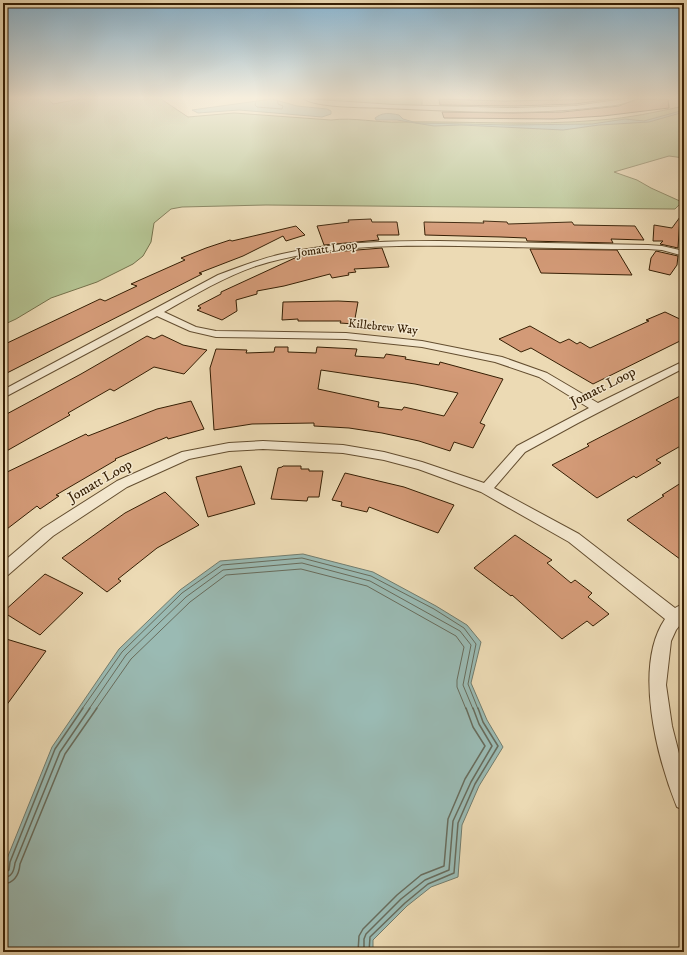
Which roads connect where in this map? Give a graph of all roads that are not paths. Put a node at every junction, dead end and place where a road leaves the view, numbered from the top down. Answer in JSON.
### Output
{"nodes":[{"id":1,"x":684,"y":254,"type":"edge"},
{"id":2,"x":157,"y":312,"type":"junction"},
{"id":3,"x":684,"y":364,"type":"edge"},
{"id":4,"x":3,"y":395,"type":"edge"},
{"id":5,"x":597,"y":408,"type":"junction"},
{"id":6,"x":486,"y":489,"type":"junction"},
{"id":7,"x":3,"y":571,"type":"edge"},
{"id":8,"x":679,"y":614,"type":"edge"},
{"id":9,"x":684,"y":800,"type":"edge"}],
"edges":[{"from":1,"to":2,"type":"street","name":"Jomatt Loop"},
{"from":2,"to":4,"type":"street","name":"Jomatt Loop"},
{"from":2,"to":5,"type":"street","name":"Killebrew Way"},
{"from":3,"to":5,"type":"street","name":"Jomatt Loop"},
{"from":5,"to":6,"type":"street","name":"Jomatt Loop"},
{"from":6,"to":7,"type":"street","name":"Jomatt Loop"},
{"from":6,"to":8,"type":"street","name":"Jomatt Loop"},
{"from":8,"to":9,"type":"street"}]}
